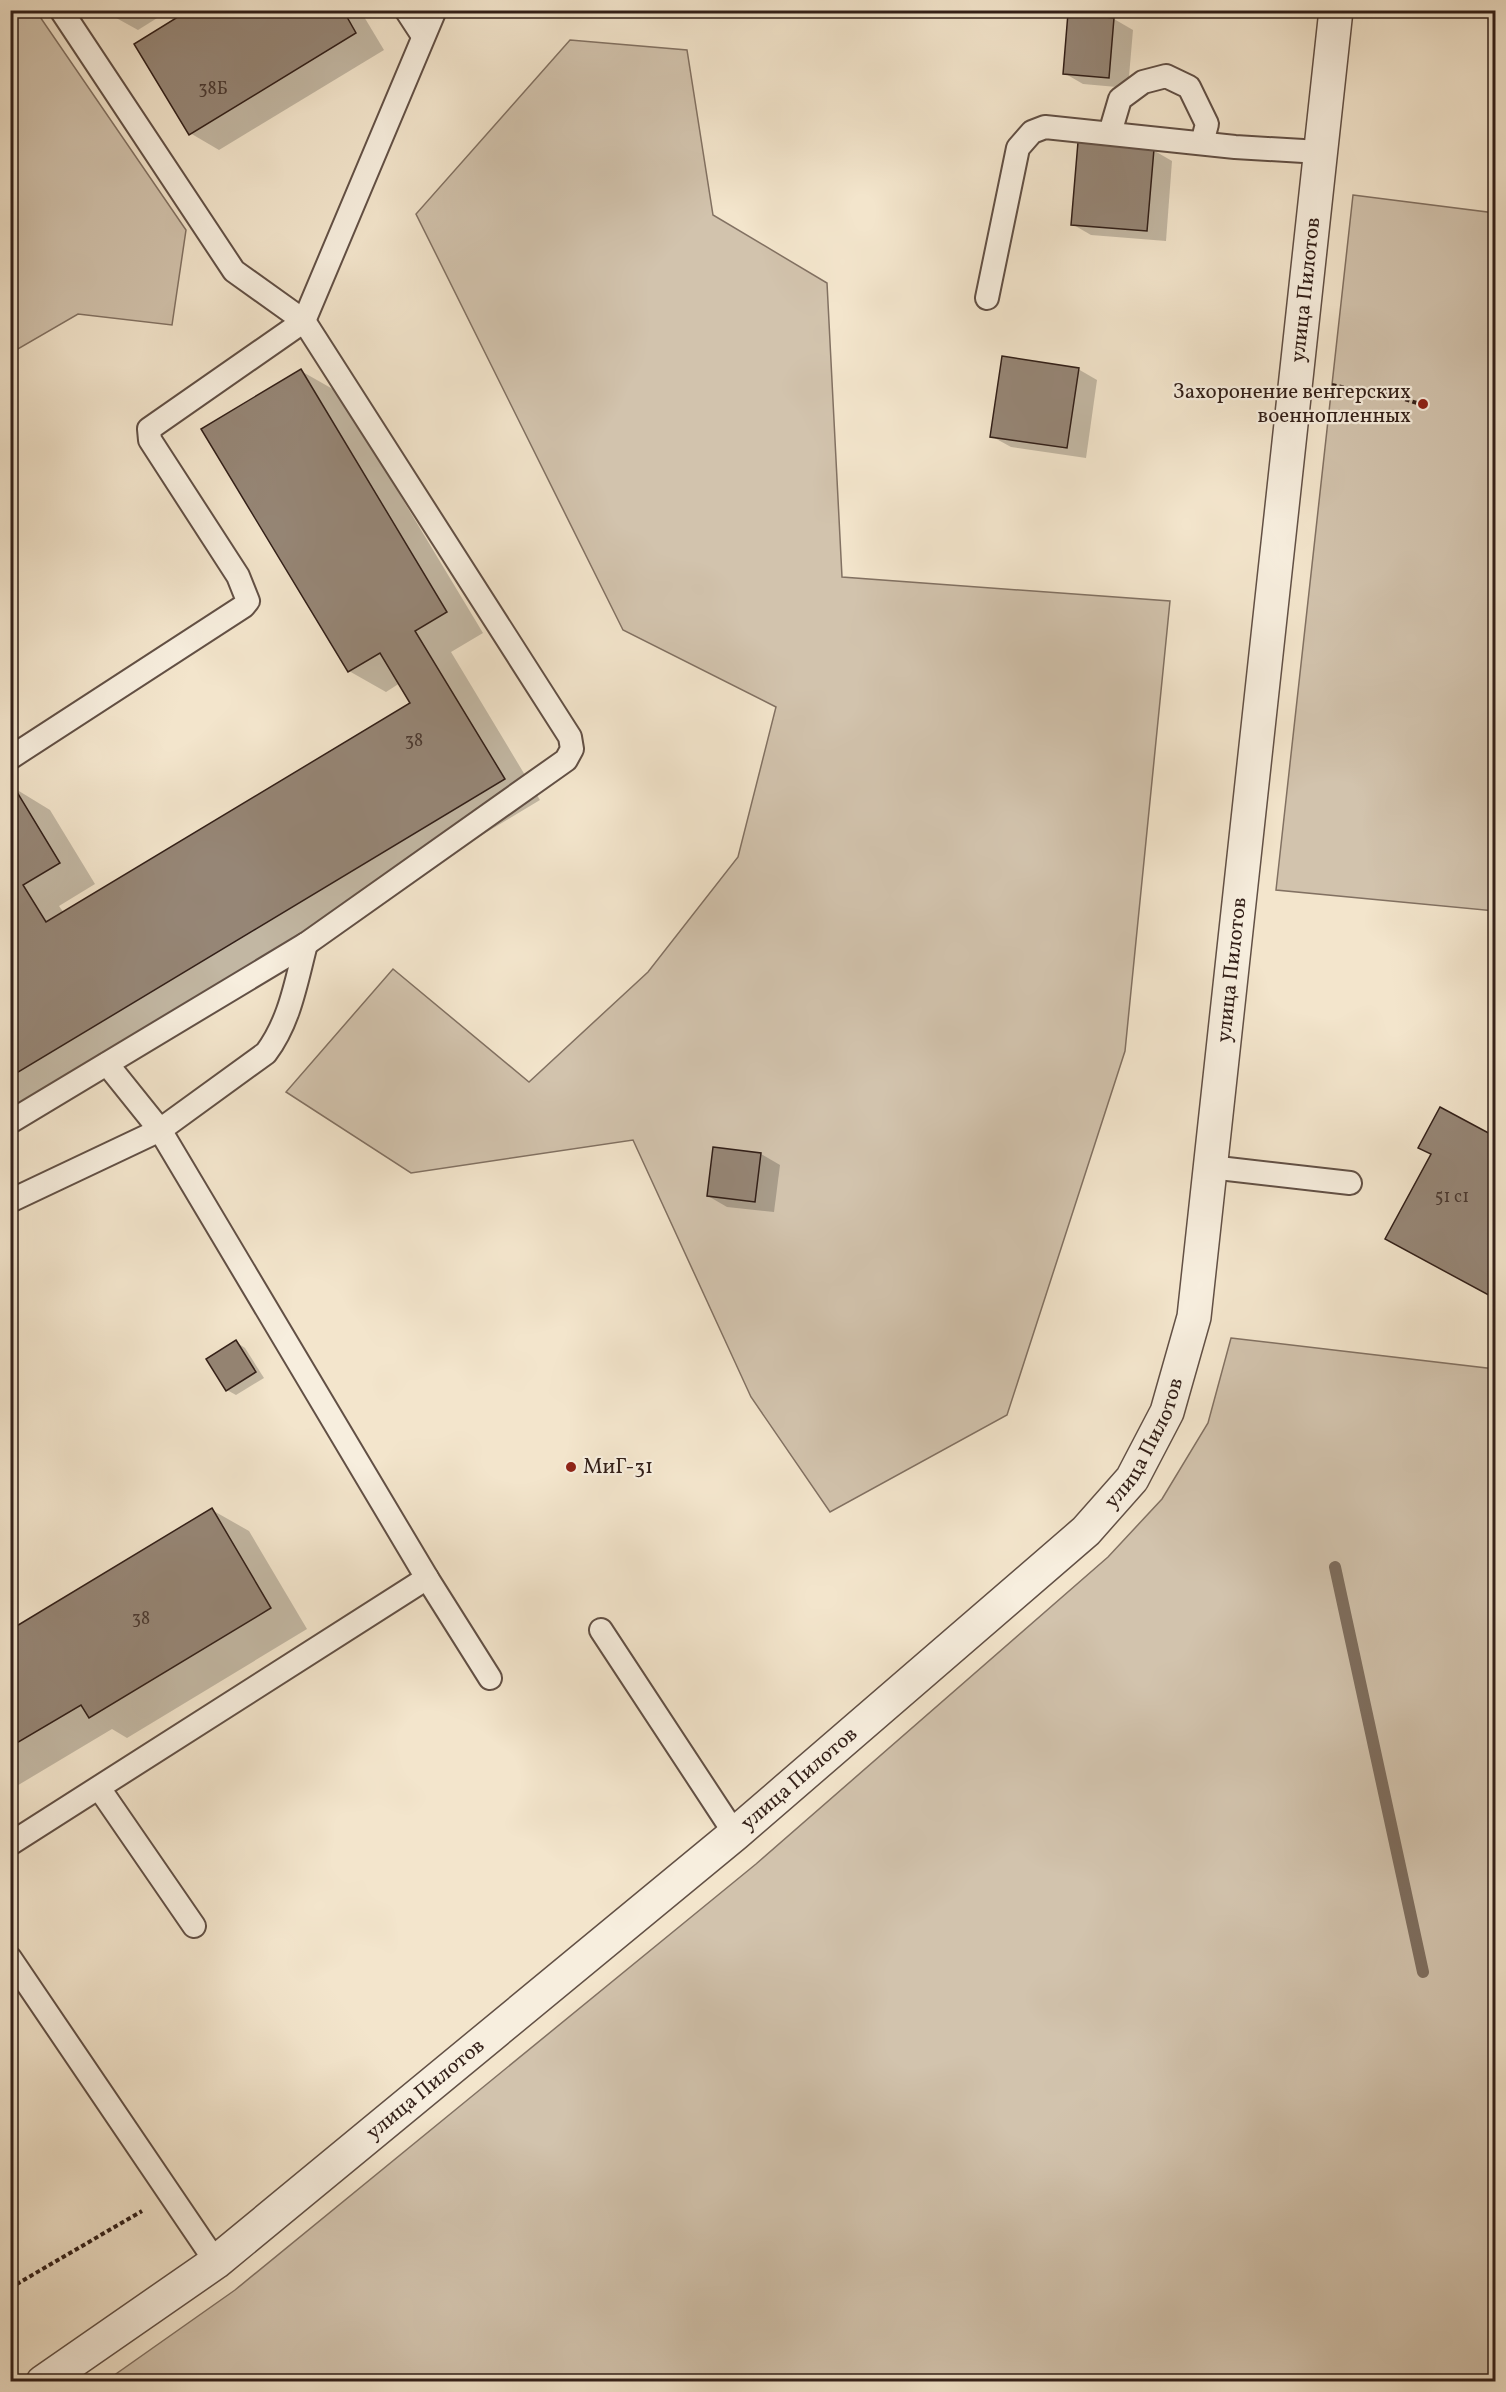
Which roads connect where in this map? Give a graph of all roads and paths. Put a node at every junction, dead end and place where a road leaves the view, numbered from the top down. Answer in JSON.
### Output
{"nodes":[{"id":1,"x":61,"y":10,"type":"edge"},
{"id":2,"x":406,"y":10,"type":"edge"},
{"id":3,"x":435,"y":10,"type":"edge"},
{"id":4,"x":1336,"y":10,"type":"edge"},
{"id":5,"x":423,"y":36,"type":"junction"},
{"id":6,"x":1110,"y":133,"type":"junction"},
{"id":7,"x":1202,"y":143,"type":"junction"},
{"id":8,"x":1320,"y":152,"type":"junction"},
{"id":9,"x":987,"y":298,"type":"dead end"},
{"id":10,"x":304,"y":321,"type":"junction"},
{"id":11,"x":1296,"y":377,"type":"junction"},
{"id":12,"x":1420,"y":404,"type":"dead end"},
{"id":13,"x":10,"y":758,"type":"edge"},
{"id":14,"x":306,"y":944,"type":"junction"},
{"id":15,"x":107,"y":1064,"type":"junction"},
{"id":16,"x":10,"y":1122,"type":"edge"},
{"id":17,"x":160,"y":1130,"type":"junction"},
{"id":18,"x":1210,"y":1167,"type":"junction"},
{"id":19,"x":1350,"y":1183,"type":"dead end"},
{"id":20,"x":10,"y":1201,"type":"edge"},
{"id":21,"x":427,"y":1578,"type":"junction"},
{"id":22,"x":601,"y":1630,"type":"dead end"},
{"id":23,"x":490,"y":1678,"type":"dead end"},
{"id":24,"x":99,"y":1788,"type":"junction"},
{"id":25,"x":735,"y":1834,"type":"junction"},
{"id":26,"x":10,"y":1844,"type":"edge"},
{"id":27,"x":194,"y":1926,"type":"dead end"},
{"id":28,"x":10,"y":1958,"type":"edge"},
{"id":29,"x":172,"y":2194,"type":"junction"},
{"id":30,"x":216,"y":2262,"type":"junction"},
{"id":31,"x":10,"y":2288,"type":"edge"},
{"id":32,"x":44,"y":2382,"type":"edge"}],
"edges":[{"from":1,"to":10,"type":"lane"},
{"from":2,"to":5,"type":"lane"},
{"from":3,"to":5,"type":"lane"},
{"from":4,"to":8,"type":"street","name":"улица Пилотов"},
{"from":5,"to":10,"type":"lane"},
{"from":6,"to":7,"type":"lane"},
{"from":6,"to":7,"type":"lane"},
{"from":6,"to":9,"type":"lane"},
{"from":7,"to":8,"type":"lane"},
{"from":8,"to":11,"type":"street","name":"улица Пилотов"},
{"from":10,"to":13,"type":"lane"},
{"from":10,"to":14,"type":"lane"},
{"from":11,"to":12,"type":"path"},
{"from":11,"to":18,"type":"street","name":"улица Пилотов"},
{"from":14,"to":15,"type":"lane"},
{"from":14,"to":17,"type":"lane"},
{"from":15,"to":16,"type":"lane"},
{"from":15,"to":17,"type":"lane"},
{"from":17,"to":20,"type":"lane"},
{"from":17,"to":21,"type":"lane"},
{"from":18,"to":19,"type":"lane"},
{"from":18,"to":25,"type":"street","name":"улица Пилотов"},
{"from":21,"to":23,"type":"lane"},
{"from":21,"to":24,"type":"lane"},
{"from":22,"to":25,"type":"lane"},
{"from":24,"to":26,"type":"lane"},
{"from":24,"to":27,"type":"lane"},
{"from":25,"to":30,"type":"street","name":"улица Пилотов"},
{"from":28,"to":29,"type":"lane"},
{"from":29,"to":30,"type":"lane"},
{"from":29,"to":31,"type":"path"},
{"from":30,"to":32,"type":"street","name":"улица Пилотов"}]}
